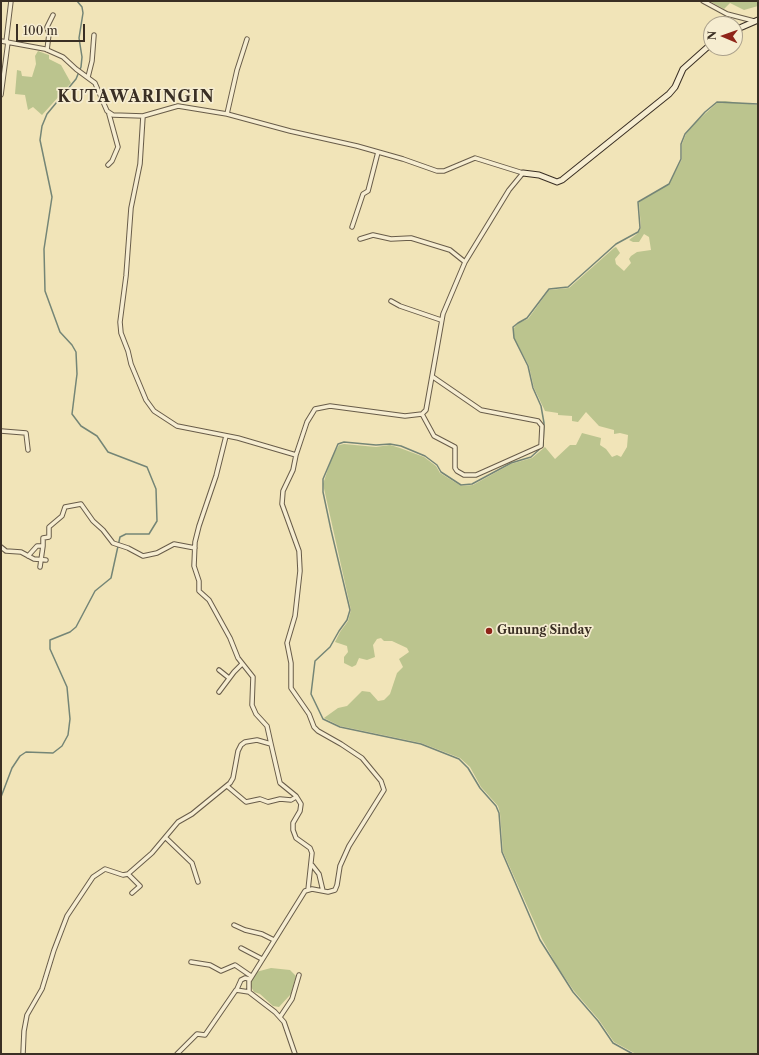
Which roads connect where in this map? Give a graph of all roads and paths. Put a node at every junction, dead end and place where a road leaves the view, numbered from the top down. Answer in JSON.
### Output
{"nodes":[{"id":1,"x":11,"y":1,"type":"edge"},
{"id":2,"x":703,"y":1,"type":"edge"},
{"id":3,"x":53,"y":15,"type":"dead end"},
{"id":4,"x":756,"y":20,"type":"edge"},
{"id":5,"x":743,"y":26,"type":"edge"},
{"id":6,"x":94,"y":35,"type":"dead end"},
{"id":7,"x":247,"y":39,"type":"dead end"},
{"id":8,"x":5,"y":42,"type":"edge"},
{"id":9,"x":47,"y":50,"type":"junction"},
{"id":10,"x":703,"y":52,"type":"edge"},
{"id":11,"x":87,"y":76,"type":"junction"},
{"id":12,"x":1,"y":96,"type":"edge"},
{"id":13,"x":109,"y":114,"type":"junction"},
{"id":14,"x":227,"y":114,"type":"junction"},
{"id":15,"x":143,"y":116,"type":"junction"},
{"id":16,"x":378,"y":152,"type":"junction"},
{"id":17,"x":108,"y":165,"type":"dead end"},
{"id":18,"x":523,"y":173,"type":"junction"},
{"id":19,"x":352,"y":227,"type":"dead end"},
{"id":20,"x":360,"y":239,"type":"dead end"},
{"id":21,"x":465,"y":262,"type":"junction"},
{"id":22,"x":391,"y":301,"type":"dead end"},
{"id":23,"x":441,"y":320,"type":"junction"},
{"id":24,"x":432,"y":377,"type":"junction"},
{"id":25,"x":422,"y":414,"type":"junction"},
{"id":26,"x":1,"y":430,"type":"edge"},
{"id":27,"x":226,"y":436,"type":"junction"},
{"id":28,"x":28,"y":450,"type":"dead end"},
{"id":29,"x":296,"y":455,"type":"junction"},
{"id":30,"x":43,"y":546,"type":"junction"},
{"id":31,"x":1,"y":547,"type":"edge"},
{"id":32,"x":195,"y":548,"type":"junction"},
{"id":33,"x":28,"y":556,"type":"junction"},
{"id":34,"x":41,"y":560,"type":"junction"},
{"id":35,"x":46,"y":560,"type":"dead end"},
{"id":36,"x":40,"y":566,"type":"dead end"},
{"id":37,"x":242,"y":664,"type":"junction"},
{"id":38,"x":219,"y":670,"type":"dead end"},
{"id":39,"x":230,"y":678,"type":"junction"},
{"id":40,"x":219,"y":692,"type":"dead end"},
{"id":41,"x":271,"y":744,"type":"junction"},
{"id":42,"x":227,"y":786,"type":"junction"},
{"id":43,"x":296,"y":797,"type":"junction"},
{"id":44,"x":166,"y":838,"type":"junction"},
{"id":45,"x":312,"y":865,"type":"junction"},
{"id":46,"x":128,"y":874,"type":"junction"},
{"id":47,"x":198,"y":882,"type":"dead end"},
{"id":48,"x":308,"y":890,"type":"junction"},
{"id":49,"x":323,"y":892,"type":"junction"},
{"id":50,"x":132,"y":893,"type":"dead end"},
{"id":51,"x":234,"y":925,"type":"dead end"},
{"id":52,"x":274,"y":940,"type":"junction"},
{"id":53,"x":241,"y":948,"type":"dead end"},
{"id":54,"x":262,"y":959,"type":"junction"},
{"id":55,"x":190,"y":962,"type":"dead end"},
{"id":56,"x":300,"y":975,"type":"dead end"},
{"id":57,"x":250,"y":977,"type":"junction"},
{"id":58,"x":237,"y":989,"type":"junction"},
{"id":59,"x":249,"y":992,"type":"junction"},
{"id":60,"x":280,"y":1017,"type":"junction"},
{"id":61,"x":23,"y":1054,"type":"edge"},
{"id":62,"x":177,"y":1054,"type":"edge"},
{"id":63,"x":295,"y":1054,"type":"edge"}],
"edges":[{"from":1,"to":8,"type":"street"},
{"from":2,"to":4,"type":"street"},
{"from":3,"to":9,"type":"street"},
{"from":4,"to":5,"type":"street"},
{"from":6,"to":11,"type":"street"},
{"from":7,"to":14,"type":"street"},
{"from":8,"to":9,"type":"street"},
{"from":8,"to":12,"type":"street"},
{"from":9,"to":11,"type":"street"},
{"from":10,"to":18,"type":"street"},
{"from":11,"to":13,"type":"street"},
{"from":13,"to":15,"type":"street"},
{"from":13,"to":17,"type":"street"},
{"from":14,"to":15,"type":"street"},
{"from":14,"to":16,"type":"street"},
{"from":15,"to":27,"type":"street"},
{"from":16,"to":18,"type":"street"},
{"from":16,"to":19,"type":"street"},
{"from":18,"to":21,"type":"street"},
{"from":20,"to":21,"type":"street"},
{"from":21,"to":23,"type":"street"},
{"from":22,"to":23,"type":"street"},
{"from":23,"to":24,"type":"street"},
{"from":24,"to":25,"type":"street"},
{"from":24,"to":25,"type":"street"},
{"from":25,"to":29,"type":"street"},
{"from":26,"to":28,"type":"street"},
{"from":27,"to":29,"type":"street"},
{"from":27,"to":32,"type":"street"},
{"from":29,"to":49,"type":"street"},
{"from":30,"to":32,"type":"street"},
{"from":30,"to":33,"type":"street"},
{"from":30,"to":34,"type":"street"},
{"from":31,"to":33,"type":"street"},
{"from":32,"to":37,"type":"street"},
{"from":33,"to":34,"type":"street"},
{"from":34,"to":35,"type":"street"},
{"from":34,"to":36,"type":"street"},
{"from":37,"to":39,"type":"street"},
{"from":37,"to":41,"type":"street"},
{"from":38,"to":39,"type":"street"},
{"from":39,"to":40,"type":"street"},
{"from":41,"to":42,"type":"street"},
{"from":41,"to":43,"type":"street"},
{"from":42,"to":43,"type":"street"},
{"from":42,"to":44,"type":"street"},
{"from":43,"to":45,"type":"street"},
{"from":44,"to":46,"type":"street"},
{"from":44,"to":47,"type":"street"},
{"from":45,"to":48,"type":"street"},
{"from":45,"to":49,"type":"street"},
{"from":46,"to":50,"type":"street"},
{"from":46,"to":61,"type":"street"},
{"from":48,"to":49,"type":"street"},
{"from":48,"to":52,"type":"street"},
{"from":51,"to":52,"type":"street"},
{"from":52,"to":54,"type":"street"},
{"from":53,"to":54,"type":"street"},
{"from":54,"to":57,"type":"street"},
{"from":55,"to":57,"type":"street"},
{"from":56,"to":60,"type":"street"},
{"from":57,"to":58,"type":"street"},
{"from":57,"to":59,"type":"street"},
{"from":58,"to":59,"type":"street"},
{"from":58,"to":62,"type":"street"},
{"from":59,"to":60,"type":"street"},
{"from":60,"to":63,"type":"street"}]}
